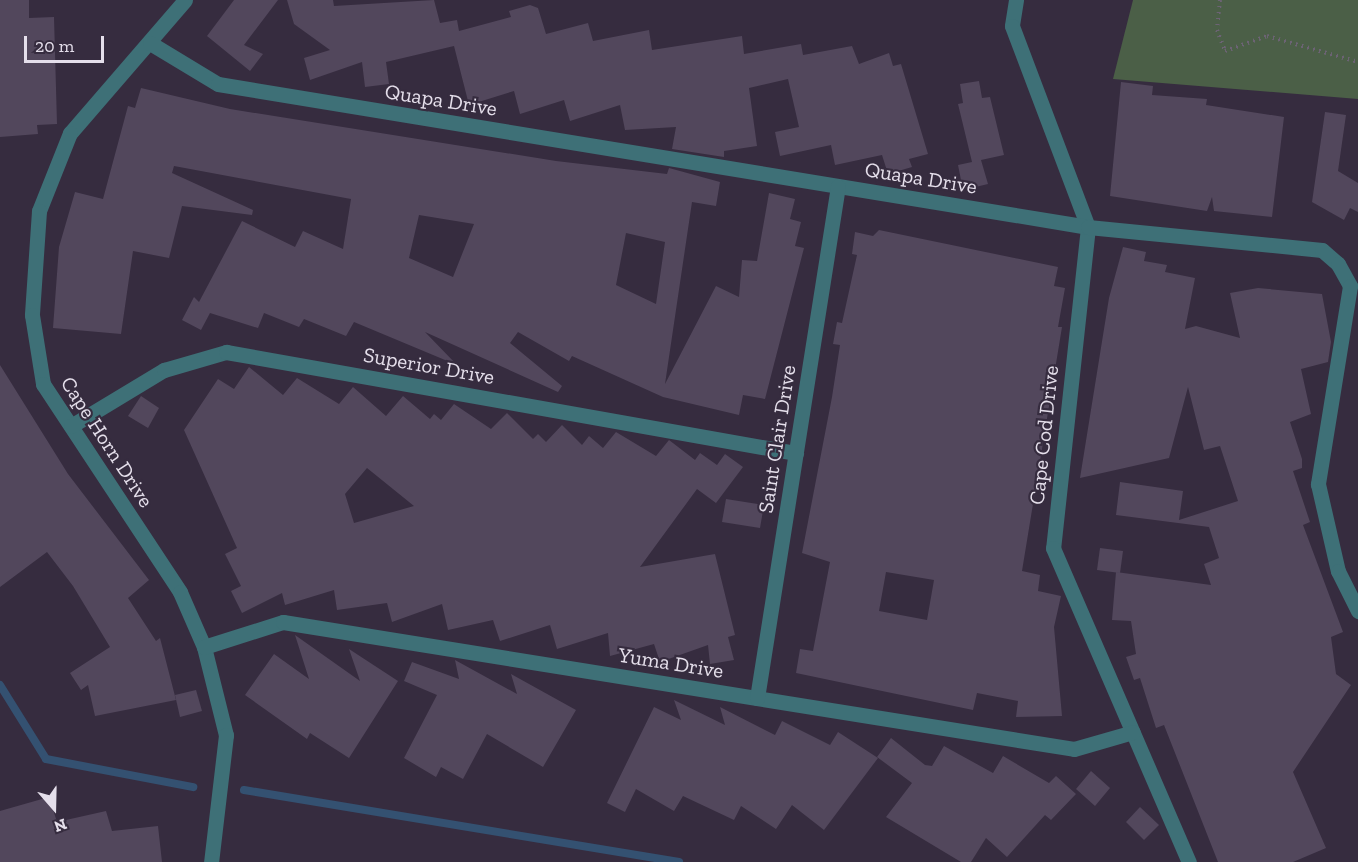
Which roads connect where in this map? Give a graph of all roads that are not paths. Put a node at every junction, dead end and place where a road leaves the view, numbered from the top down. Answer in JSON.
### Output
{"nodes":[{"id":1,"x":185,"y":0,"type":"edge"},
{"id":2,"x":1016,"y":0,"type":"edge"},
{"id":3,"x":150,"y":43,"type":"junction"},
{"id":4,"x":838,"y":186,"type":"junction"},
{"id":5,"x":1088,"y":227,"type":"junction"},
{"id":6,"x":70,"y":426,"type":"junction"},
{"id":7,"x":796,"y":453,"type":"junction"},
{"id":8,"x":1358,"y":610,"type":"edge"},
{"id":9,"x":204,"y":647,"type":"junction"},
{"id":10,"x":757,"y":699,"type":"junction"},
{"id":11,"x":1133,"y":732,"type":"junction"},
{"id":12,"x":211,"y":862,"type":"edge"},
{"id":13,"x":1190,"y":862,"type":"edge"}],
"edges":[{"from":1,"to":3,"type":"street","name":"Cape Horn Drive"},
{"from":2,"to":5,"type":"street","name":"Cape Cod Drive"},
{"from":3,"to":4,"type":"street","name":"Quapa Drive"},
{"from":3,"to":6,"type":"street","name":"Cape Horn Drive"},
{"from":4,"to":5,"type":"street","name":"Quapa Drive"},
{"from":4,"to":7,"type":"street","name":"Saint Clair Drive"},
{"from":5,"to":8,"type":"street","name":"Quapa Drive"},
{"from":5,"to":11,"type":"street","name":"Cape Cod Drive"},
{"from":6,"to":7,"type":"street","name":"Superior Drive"},
{"from":6,"to":9,"type":"street","name":"Cape Horn Drive"},
{"from":7,"to":10,"type":"street","name":"Saint Clair Drive"},
{"from":9,"to":10,"type":"street","name":"Yuma Drive"},
{"from":9,"to":12,"type":"street","name":"Cape Horn Drive"},
{"from":10,"to":11,"type":"street","name":"Yuma Drive"},
{"from":11,"to":13,"type":"street","name":"Cape Cod Drive"}]}
